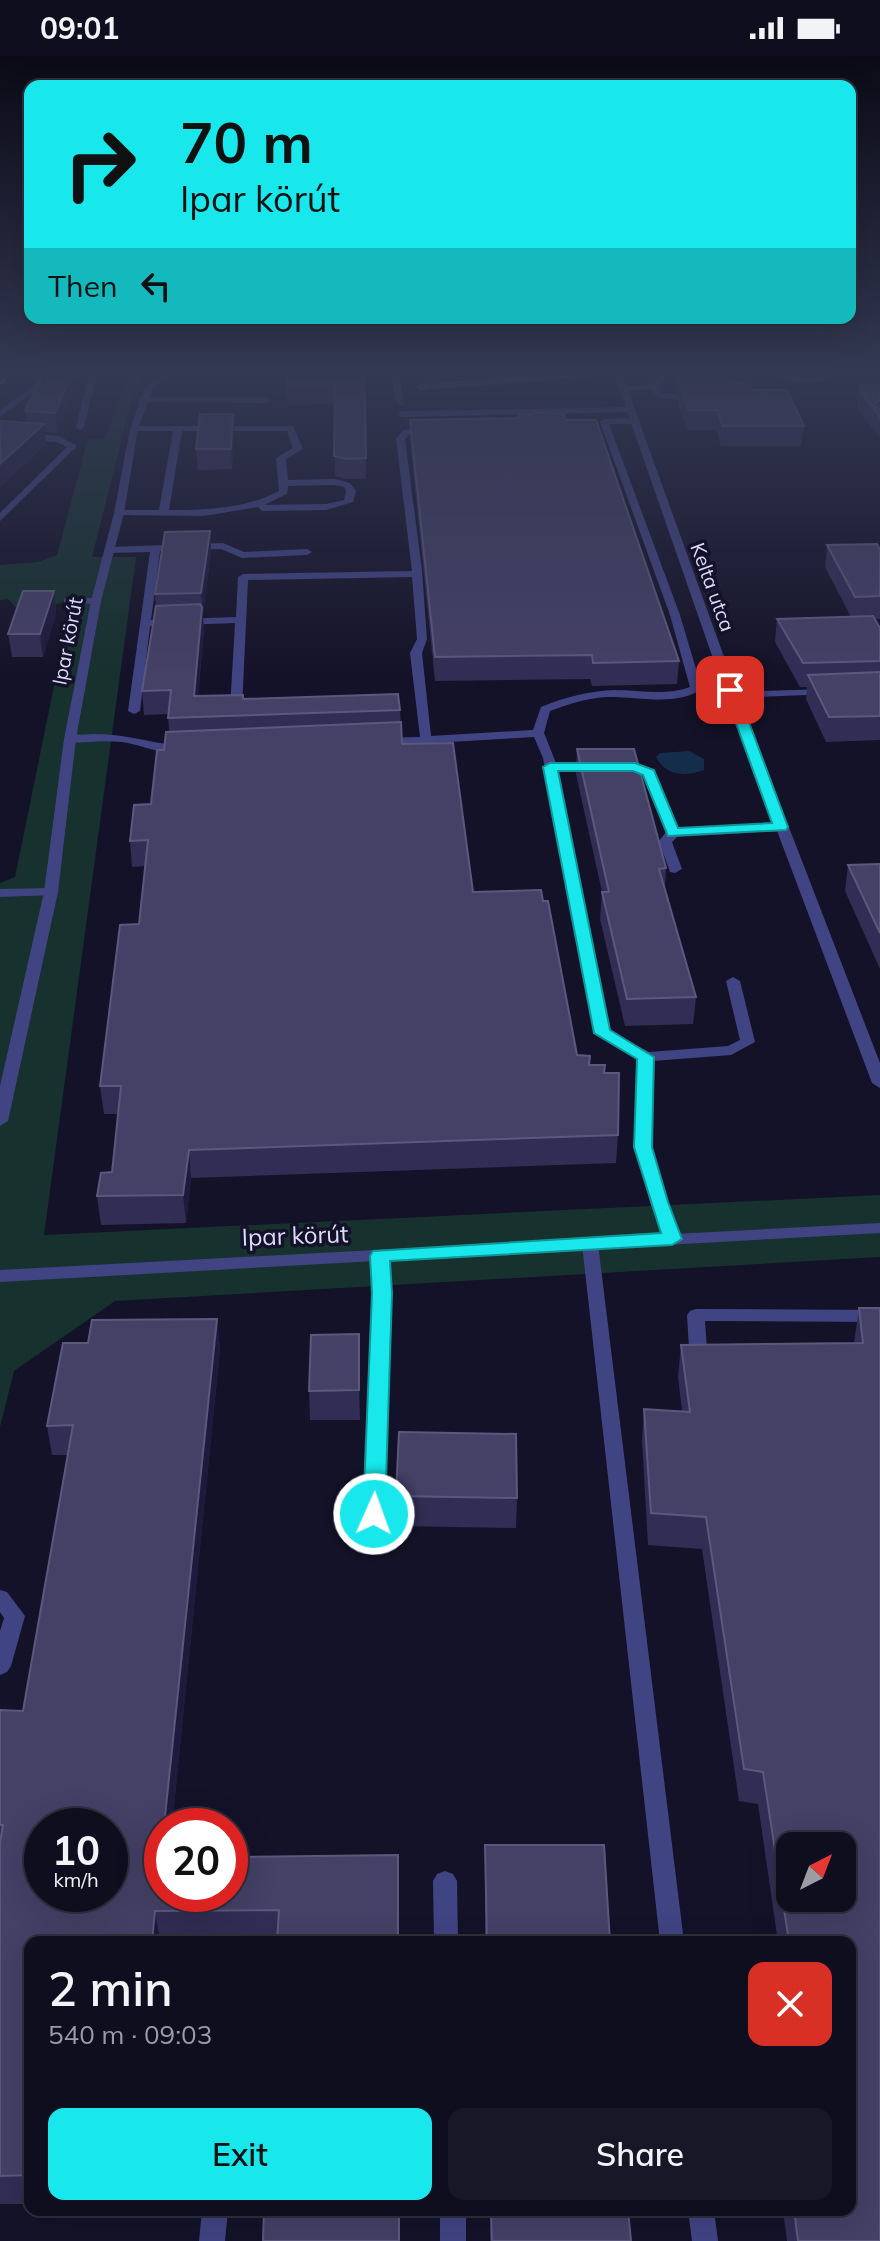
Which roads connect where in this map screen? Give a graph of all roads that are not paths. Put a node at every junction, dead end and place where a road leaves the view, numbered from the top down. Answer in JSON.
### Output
{"nodes":[{"id":1,"x":46,"y":473,"type":"edge"},
{"id":2,"x":126,"y":473,"type":"edge"},
{"id":3,"x":171,"y":473,"type":"edge"},
{"id":4,"x":282,"y":473,"type":"edge"},
{"id":5,"x":404,"y":473,"type":"edge"},
{"id":6,"x":623,"y":473,"type":"edge"},
{"id":7,"x":653,"y":473,"type":"edge"},
{"id":8,"x":283,"y":483,"type":"junction"},
{"id":9,"x":244,"y":508,"type":"junction"},
{"id":10,"x":164,"y":512,"type":"junction"},
{"id":11,"x":119,"y":513,"type":"junction"},
{"id":12,"x":0,"y":518,"type":"edge"},
{"id":13,"x":155,"y":548,"type":"junction"},
{"id":14,"x":110,"y":550,"type":"junction"},
{"id":15,"x":307,"y":552,"type":"dead end"},
{"id":16,"x":417,"y":574,"type":"junction"},
{"id":17,"x":68,"y":601,"type":"dead end"},
{"id":18,"x":96,"y":601,"type":"junction"},
{"id":19,"x":241,"y":620,"type":"junction"},
{"id":20,"x":146,"y":623,"type":"junction"},
{"id":21,"x":836,"y":692,"type":"edge"},
{"id":22,"x":732,"y":695,"type":"junction"},
{"id":23,"x":236,"y":709,"type":"edge"},
{"id":24,"x":134,"y":711,"type":"dead end"},
{"id":25,"x":538,"y":733,"type":"junction"},
{"id":26,"x":70,"y":739,"type":"junction"},
{"id":27,"x":426,"y":740,"type":"junction"},
{"id":28,"x":371,"y":742,"type":"edge"},
{"id":29,"x":192,"y":749,"type":"edge"},
{"id":30,"x":550,"y":767,"type":"junction"},
{"id":31,"x":781,"y":827,"type":"junction"},
{"id":32,"x":673,"y":833,"type":"junction"},
{"id":33,"x":675,"y":869,"type":"dead end"},
{"id":34,"x":51,"y":892,"type":"junction"},
{"id":35,"x":0,"y":893,"type":"edge"},
{"id":36,"x":733,"y":981,"type":"dead end"},
{"id":37,"x":646,"y":1057,"type":"junction"},
{"id":38,"x":880,"y":1083,"type":"edge"},
{"id":39,"x":2,"y":1098,"type":"edge"},
{"id":40,"x":0,"y":1121,"type":"edge"},
{"id":41,"x":880,"y":1228,"type":"edge"},
{"id":42,"x":672,"y":1239,"type":"junction"},
{"id":43,"x":590,"y":1244,"type":"junction"},
{"id":44,"x":379,"y":1256,"type":"junction"},
{"id":45,"x":0,"y":1276,"type":"edge"},
{"id":46,"x":880,"y":1316,"type":"edge"},
{"id":47,"x":700,"y":1370,"type":"edge"},
{"id":48,"x":374,"y":1514,"type":"dead end"},
{"id":49,"x":0,"y":1598,"type":"edge"},
{"id":50,"x":0,"y":1666,"type":"edge"},
{"id":51,"x":445,"y":1881,"type":"dead end"},
{"id":52,"x":446,"y":1936,"type":"edge"},
{"id":53,"x":671,"y":1936,"type":"edge"},
{"id":54,"x":214,"y":2216,"type":"edge"},
{"id":55,"x":453,"y":2216,"type":"edge"},
{"id":56,"x":702,"y":2216,"type":"edge"},
{"id":57,"x":212,"y":2241,"type":"edge"},
{"id":58,"x":453,"y":2241,"type":"edge"},
{"id":59,"x":705,"y":2241,"type":"edge"}],
"edges":[{"from":1,"to":12,"type":"street"},
{"from":2,"to":11,"type":"street","name":"Ipar körút"},
{"from":3,"to":10,"type":"street"},
{"from":4,"to":8,"type":"street"},
{"from":5,"to":16,"type":"street"},
{"from":6,"to":25,"type":"street"},
{"from":7,"to":22,"type":"street","name":"Kelta utca"},
{"from":8,"to":9,"type":"street"},
{"from":8,"to":9,"type":"street"},
{"from":9,"to":10,"type":"street"},
{"from":10,"to":11,"type":"street"},
{"from":11,"to":14,"type":"street","name":"Ipar körút"},
{"from":13,"to":14,"type":"street"},
{"from":13,"to":15,"type":"street"},
{"from":13,"to":20,"type":"street"},
{"from":14,"to":18,"type":"street","name":"Ipar körút"},
{"from":16,"to":19,"type":"street"},
{"from":16,"to":27,"type":"street"},
{"from":17,"to":18,"type":"street"},
{"from":18,"to":26,"type":"street","name":"Ipar körút"},
{"from":19,"to":20,"type":"street"},
{"from":19,"to":23,"type":"street"},
{"from":20,"to":24,"type":"street"},
{"from":21,"to":22,"type":"street"},
{"from":22,"to":31,"type":"street","name":"Kelta utca"},
{"from":25,"to":27,"type":"street"},
{"from":25,"to":30,"type":"street"},
{"from":26,"to":29,"type":"street"},
{"from":26,"to":34,"type":"street","name":"Ipar körút"},
{"from":27,"to":28,"type":"street"},
{"from":30,"to":32,"type":"street"},
{"from":30,"to":37,"type":"street"},
{"from":31,"to":32,"type":"street"},
{"from":31,"to":38,"type":"street","name":"Kelta utca"},
{"from":32,"to":33,"type":"street"},
{"from":34,"to":35,"type":"street"},
{"from":34,"to":39,"type":"street","name":"Ipar körút"},
{"from":36,"to":37,"type":"street"},
{"from":37,"to":42,"type":"street"},
{"from":39,"to":40,"type":"street","name":"Ipar körút"},
{"from":41,"to":42,"type":"street","name":"Ipar körút"},
{"from":42,"to":43,"type":"street","name":"Ipar körút"},
{"from":43,"to":44,"type":"street","name":"Ipar körút"},
{"from":43,"to":53,"type":"street"},
{"from":44,"to":45,"type":"street","name":"Ipar körút"},
{"from":44,"to":48,"type":"street"},
{"from":46,"to":47,"type":"street"},
{"from":49,"to":50,"type":"street"},
{"from":51,"to":52,"type":"street"},
{"from":54,"to":57,"type":"street"},
{"from":55,"to":58,"type":"street"},
{"from":56,"to":59,"type":"street"}]}
